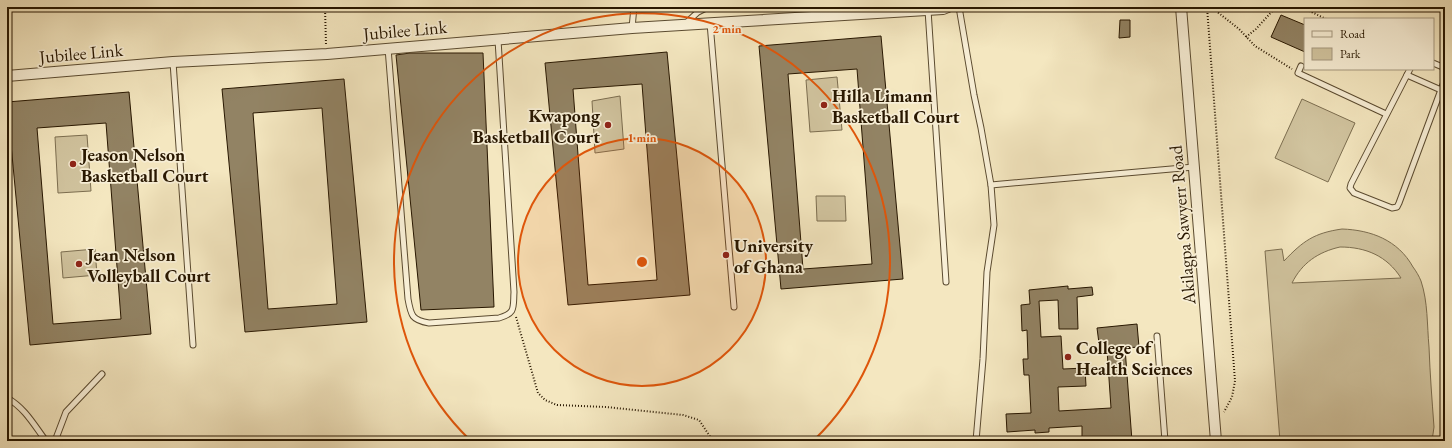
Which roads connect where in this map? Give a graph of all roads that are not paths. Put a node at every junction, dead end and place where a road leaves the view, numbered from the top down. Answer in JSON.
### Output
{"nodes":[{"id":1,"x":634,"y":7,"type":"edge"},
{"id":2,"x":708,"y":7,"type":"edge"},
{"id":3,"x":948,"y":7,"type":"edge"},
{"id":4,"x":959,"y":7,"type":"edge"},
{"id":5,"x":1181,"y":7,"type":"edge"},
{"id":6,"x":882,"y":10,"type":"edge"},
{"id":7,"x":928,"y":10,"type":"junction"},
{"id":8,"x":710,"y":23,"type":"junction"},
{"id":9,"x":682,"y":26,"type":"junction"},
{"id":10,"x":632,"y":28,"type":"junction"},
{"id":11,"x":498,"y":40,"type":"junction"},
{"id":12,"x":388,"y":48,"type":"junction"},
{"id":13,"x":173,"y":62,"type":"junction"},
{"id":14,"x":1434,"y":63,"type":"edge"},
{"id":15,"x":1301,"y":66,"type":"dead end"},
{"id":16,"x":1445,"y":68,"type":"edge"},
{"id":17,"x":1410,"y":70,"type":"edge"},
{"id":18,"x":1407,"y":75,"type":"junction"},
{"id":19,"x":7,"y":76,"type":"edge"},
{"id":20,"x":1445,"y":79,"type":"edge"},
{"id":21,"x":1441,"y":90,"type":"junction"},
{"id":22,"x":1386,"y":114,"type":"junction"},
{"id":23,"x":1194,"y":167,"type":"junction"},
{"id":24,"x":991,"y":185,"type":"junction"},
{"id":25,"x":946,"y":282,"type":"dead end"},
{"id":26,"x":734,"y":307,"type":"dead end"},
{"id":27,"x":1157,"y":336,"type":"dead end"},
{"id":28,"x":192,"y":345,"type":"dead end"},
{"id":29,"x":102,"y":374,"type":"dead end"},
{"id":30,"x":7,"y":398,"type":"edge"},
{"id":31,"x":46,"y":441,"type":"edge"},
{"id":32,"x":55,"y":441,"type":"edge"},
{"id":33,"x":976,"y":441,"type":"edge"},
{"id":34,"x":1166,"y":441,"type":"edge"},
{"id":35,"x":1216,"y":441,"type":"edge"}],
"edges":[{"from":1,"to":10,"type":"lane"},
{"from":2,"to":9,"type":"lane"},
{"from":3,"to":7,"type":"street","name":"Jubilee Link"},
{"from":4,"to":24,"type":"lane"},
{"from":5,"to":23,"type":"street","name":"Akilagpa Sawyerr Road"},
{"from":6,"to":7,"type":"street","name":"Jubilee Link"},
{"from":6,"to":8,"type":"street","name":"Jubilee Link"},
{"from":7,"to":25,"type":"lane"},
{"from":8,"to":9,"type":"street","name":"Jubilee Link"},
{"from":8,"to":26,"type":"lane"},
{"from":9,"to":10,"type":"street","name":"Jubilee Link"},
{"from":10,"to":11,"type":"street","name":"Jubilee Link"},
{"from":11,"to":12,"type":"street","name":"Jubilee Link"},
{"from":11,"to":12,"type":"lane"},
{"from":12,"to":13,"type":"street","name":"Jubilee Link"},
{"from":13,"to":19,"type":"street","name":"Jubilee Link"},
{"from":13,"to":28,"type":"lane"},
{"from":14,"to":16,"type":"lane"},
{"from":15,"to":22,"type":"lane"},
{"from":17,"to":18,"type":"lane"},
{"from":18,"to":21,"type":"lane"},
{"from":18,"to":22,"type":"lane"},
{"from":20,"to":21,"type":"lane"},
{"from":21,"to":22,"type":"lane"},
{"from":23,"to":24,"type":"lane"},
{"from":23,"to":35,"type":"street","name":"Akilagpa Sawyerr Road"},
{"from":24,"to":33,"type":"lane"},
{"from":27,"to":34,"type":"lane"},
{"from":29,"to":32,"type":"lane"},
{"from":30,"to":31,"type":"lane"}]}
